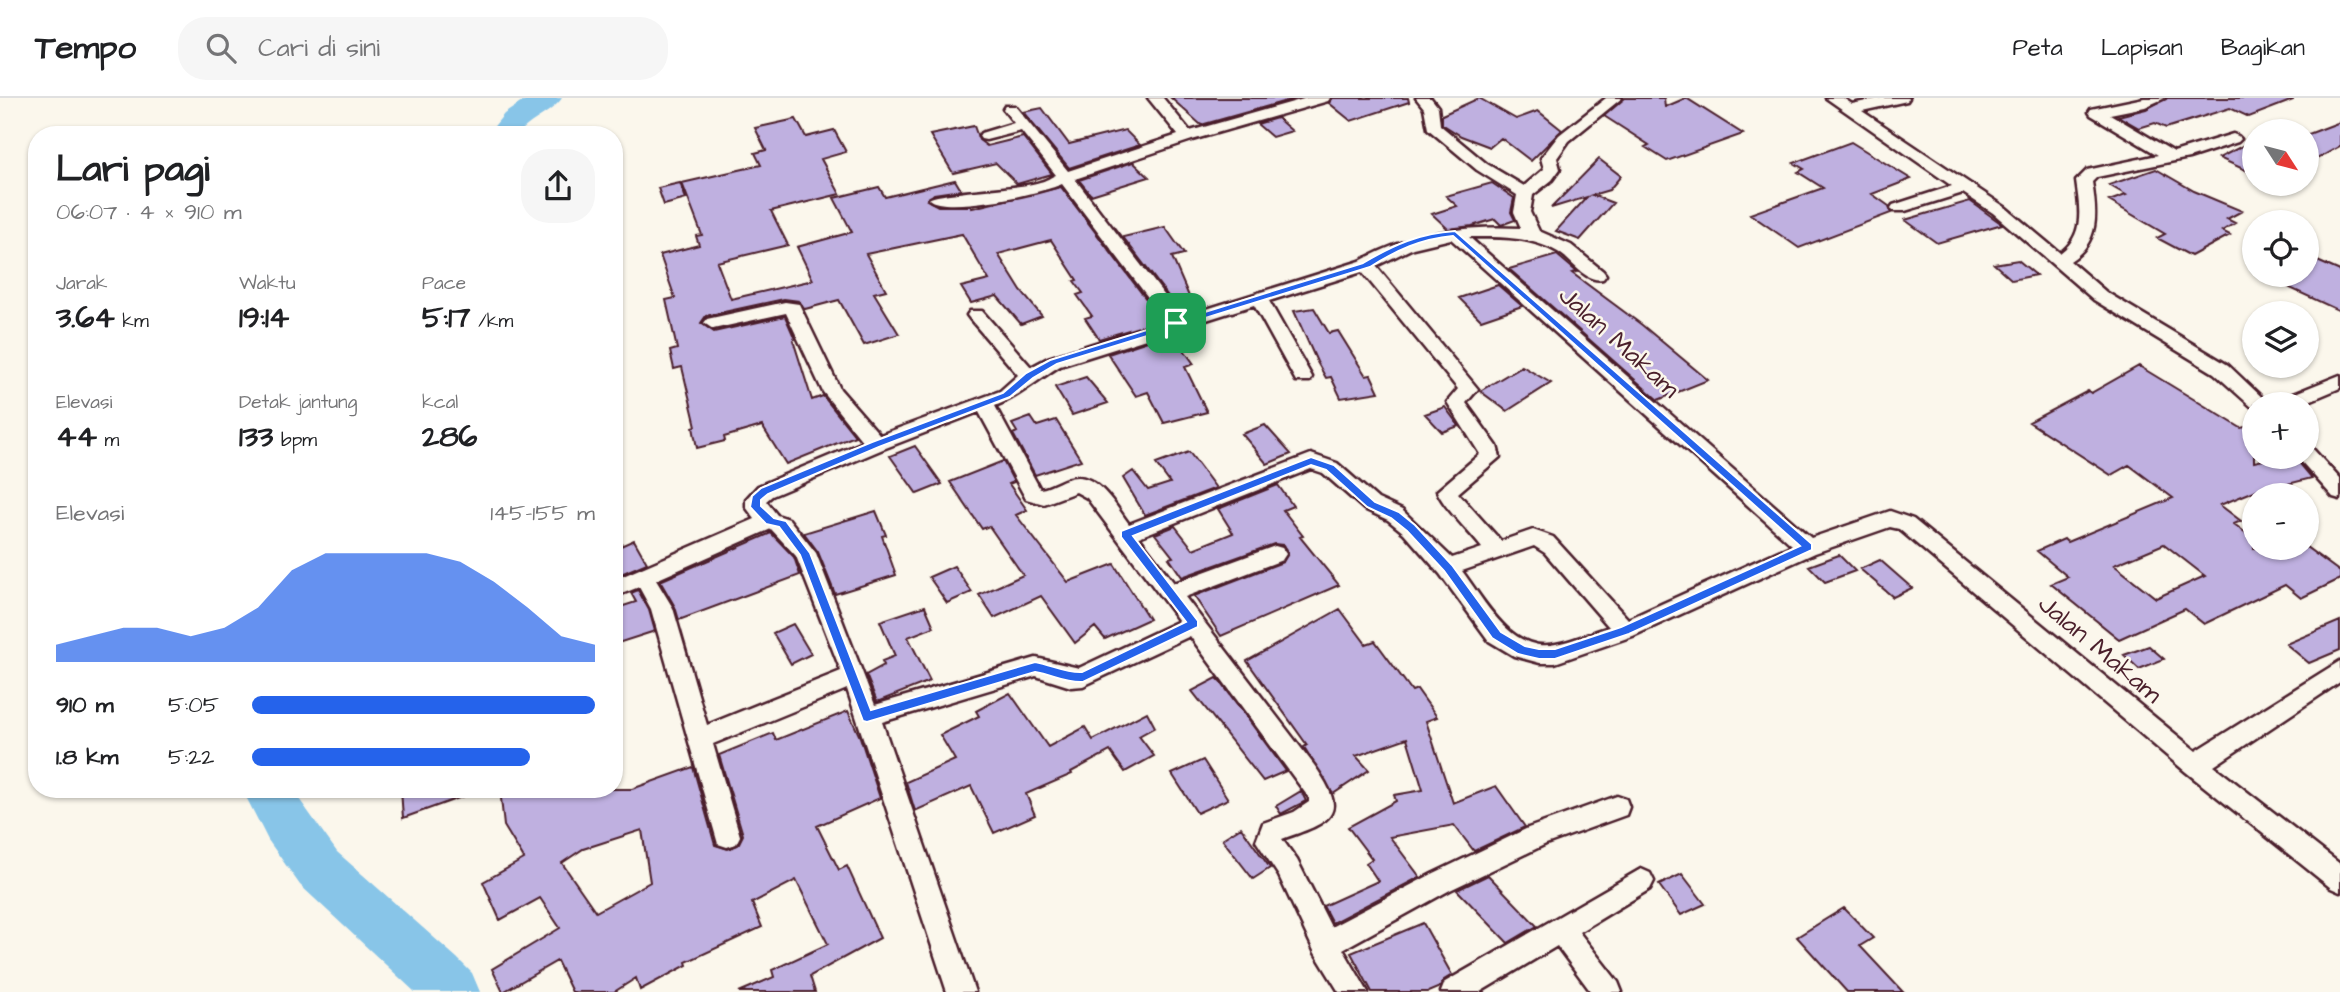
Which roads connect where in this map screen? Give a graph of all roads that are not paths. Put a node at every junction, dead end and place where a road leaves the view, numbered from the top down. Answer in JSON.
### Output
{"nodes":[{"id":1,"x":1155,"y":98,"type":"edge"},
{"id":2,"x":1322,"y":98,"type":"edge"},
{"id":3,"x":1423,"y":98,"type":"edge"},
{"id":4,"x":1615,"y":98,"type":"edge"},
{"id":5,"x":1833,"y":98,"type":"edge"},
{"id":6,"x":1902,"y":98,"type":"edge"},
{"id":7,"x":2158,"y":98,"type":"edge"},
{"id":8,"x":2134,"y":101,"type":"edge"},
{"id":9,"x":1010,"y":109,"type":"dead end"},
{"id":10,"x":1849,"y":109,"type":"junction"},
{"id":11,"x":1024,"y":125,"type":"junction"},
{"id":12,"x":986,"y":135,"type":"dead end"},
{"id":13,"x":1186,"y":137,"type":"junction"},
{"id":14,"x":2233,"y":139,"type":"dead end"},
{"id":15,"x":2172,"y":157,"type":"junction"},
{"id":16,"x":1064,"y":177,"type":"junction"},
{"id":17,"x":1964,"y":187,"type":"junction"},
{"id":18,"x":1525,"y":193,"type":"junction"},
{"id":19,"x":937,"y":199,"type":"dead end"},
{"id":20,"x":1899,"y":208,"type":"dead end"},
{"id":21,"x":1455,"y":234,"type":"junction"},
{"id":22,"x":1532,"y":234,"type":"junction"},
{"id":23,"x":2057,"y":262,"type":"junction"},
{"id":24,"x":1366,"y":265,"type":"junction"},
{"id":25,"x":1597,"y":275,"type":"dead end"},
{"id":26,"x":1260,"y":299,"type":"junction"},
{"id":27,"x":976,"y":315,"type":"dead end"},
{"id":28,"x":713,"y":323,"type":"dead end"},
{"id":29,"x":1176,"y":323,"type":"junction"},
{"id":30,"x":1029,"y":376,"type":"junction"},
{"id":31,"x":1303,"y":377,"type":"dead end"},
{"id":32,"x":2340,"y":381,"type":"edge"},
{"id":33,"x":2247,"y":392,"type":"edge"},
{"id":34,"x":2314,"y":392,"type":"edge"},
{"id":35,"x":984,"y":403,"type":"junction"},
{"id":36,"x":876,"y":444,"type":"junction"},
{"id":37,"x":2319,"y":469,"type":"edge"},
{"id":38,"x":2340,"y":492,"type":"edge"},
{"id":39,"x":770,"y":521,"type":"junction"},
{"id":40,"x":1125,"y":534,"type":"junction"},
{"id":41,"x":1808,"y":547,"type":"junction"},
{"id":42,"x":1498,"y":552,"type":"junction"},
{"id":43,"x":1275,"y":554,"type":"dead end"},
{"id":44,"x":1448,"y":568,"type":"junction"},
{"id":45,"x":643,"y":576,"type":"junction"},
{"id":46,"x":623,"y":585,"type":"edge"},
{"id":47,"x":1170,"y":594,"type":"junction"},
{"id":48,"x":1194,"y":624,"type":"junction"},
{"id":49,"x":1625,"y":630,"type":"junction"},
{"id":50,"x":2340,"y":670,"type":"edge"},
{"id":51,"x":854,"y":676,"type":"junction"},
{"id":52,"x":867,"y":717,"type":"junction"},
{"id":53,"x":699,"y":739,"type":"junction"},
{"id":54,"x":2195,"y":765,"type":"junction"},
{"id":55,"x":1617,"y":807,"type":"dead end"},
{"id":56,"x":727,"y":836,"type":"dead end"},
{"id":57,"x":2340,"y":880,"type":"edge"},
{"id":58,"x":1641,"y":881,"type":"dead end"},
{"id":59,"x":1560,"y":928,"type":"junction"},
{"id":60,"x":1325,"y":944,"type":"junction"},
{"id":61,"x":961,"y":992,"type":"edge"},
{"id":62,"x":1354,"y":992,"type":"edge"},
{"id":63,"x":1455,"y":992,"type":"edge"},
{"id":64,"x":1608,"y":992,"type":"edge"}],
"edges":[{"from":1,"to":13,"type":"street"},
{"from":2,"to":13,"type":"street"},
{"from":3,"to":18,"type":"street"},
{"from":4,"to":18,"type":"street"},
{"from":5,"to":10,"type":"street"},
{"from":6,"to":10,"type":"street"},
{"from":7,"to":8,"type":"street"},
{"from":8,"to":15,"type":"street"},
{"from":9,"to":11,"type":"street"},
{"from":10,"to":17,"type":"street"},
{"from":11,"to":12,"type":"street"},
{"from":11,"to":16,"type":"street"},
{"from":13,"to":16,"type":"street"},
{"from":14,"to":15,"type":"street"},
{"from":15,"to":23,"type":"street"},
{"from":16,"to":19,"type":"street"},
{"from":16,"to":29,"type":"street"},
{"from":17,"to":20,"type":"street"},
{"from":17,"to":23,"type":"street"},
{"from":18,"to":22,"type":"street"},
{"from":21,"to":22,"type":"street"},
{"from":21,"to":24,"type":"street"},
{"from":21,"to":41,"type":"street","name":"Jalan Makam"},
{"from":22,"to":25,"type":"street"},
{"from":23,"to":33,"type":"street"},
{"from":24,"to":26,"type":"street"},
{"from":24,"to":42,"type":"street"},
{"from":26,"to":29,"type":"street"},
{"from":26,"to":31,"type":"street"},
{"from":27,"to":30,"type":"street"},
{"from":28,"to":36,"type":"street"},
{"from":29,"to":30,"type":"street"},
{"from":30,"to":35,"type":"street"},
{"from":32,"to":34,"type":"street"},
{"from":35,"to":36,"type":"street"},
{"from":35,"to":40,"type":"street"},
{"from":36,"to":39,"type":"street"},
{"from":37,"to":38,"type":"street"},
{"from":39,"to":45,"type":"street"},
{"from":39,"to":51,"type":"street"},
{"from":40,"to":44,"type":"street","name":"Jalan Makam"},
{"from":40,"to":47,"type":"street"},
{"from":41,"to":49,"type":"street","name":"Jalan Makam"},
{"from":41,"to":54,"type":"street","name":"Jalan Makam"},
{"from":42,"to":44,"type":"street"},
{"from":42,"to":49,"type":"street"},
{"from":43,"to":47,"type":"street"},
{"from":44,"to":49,"type":"street","name":"Jalan Makam"},
{"from":45,"to":46,"type":"street"},
{"from":45,"to":53,"type":"street"},
{"from":47,"to":48,"type":"street"},
{"from":48,"to":52,"type":"street"},
{"from":48,"to":60,"type":"street"},
{"from":50,"to":54,"type":"street"},
{"from":51,"to":52,"type":"street"},
{"from":51,"to":53,"type":"street"},
{"from":52,"to":61,"type":"street"},
{"from":53,"to":56,"type":"street"},
{"from":54,"to":57,"type":"street","name":"Jalan Makam"},
{"from":55,"to":60,"type":"street"},
{"from":58,"to":59,"type":"street"},
{"from":59,"to":63,"type":"street"},
{"from":59,"to":64,"type":"street"},
{"from":60,"to":62,"type":"street"}]}
